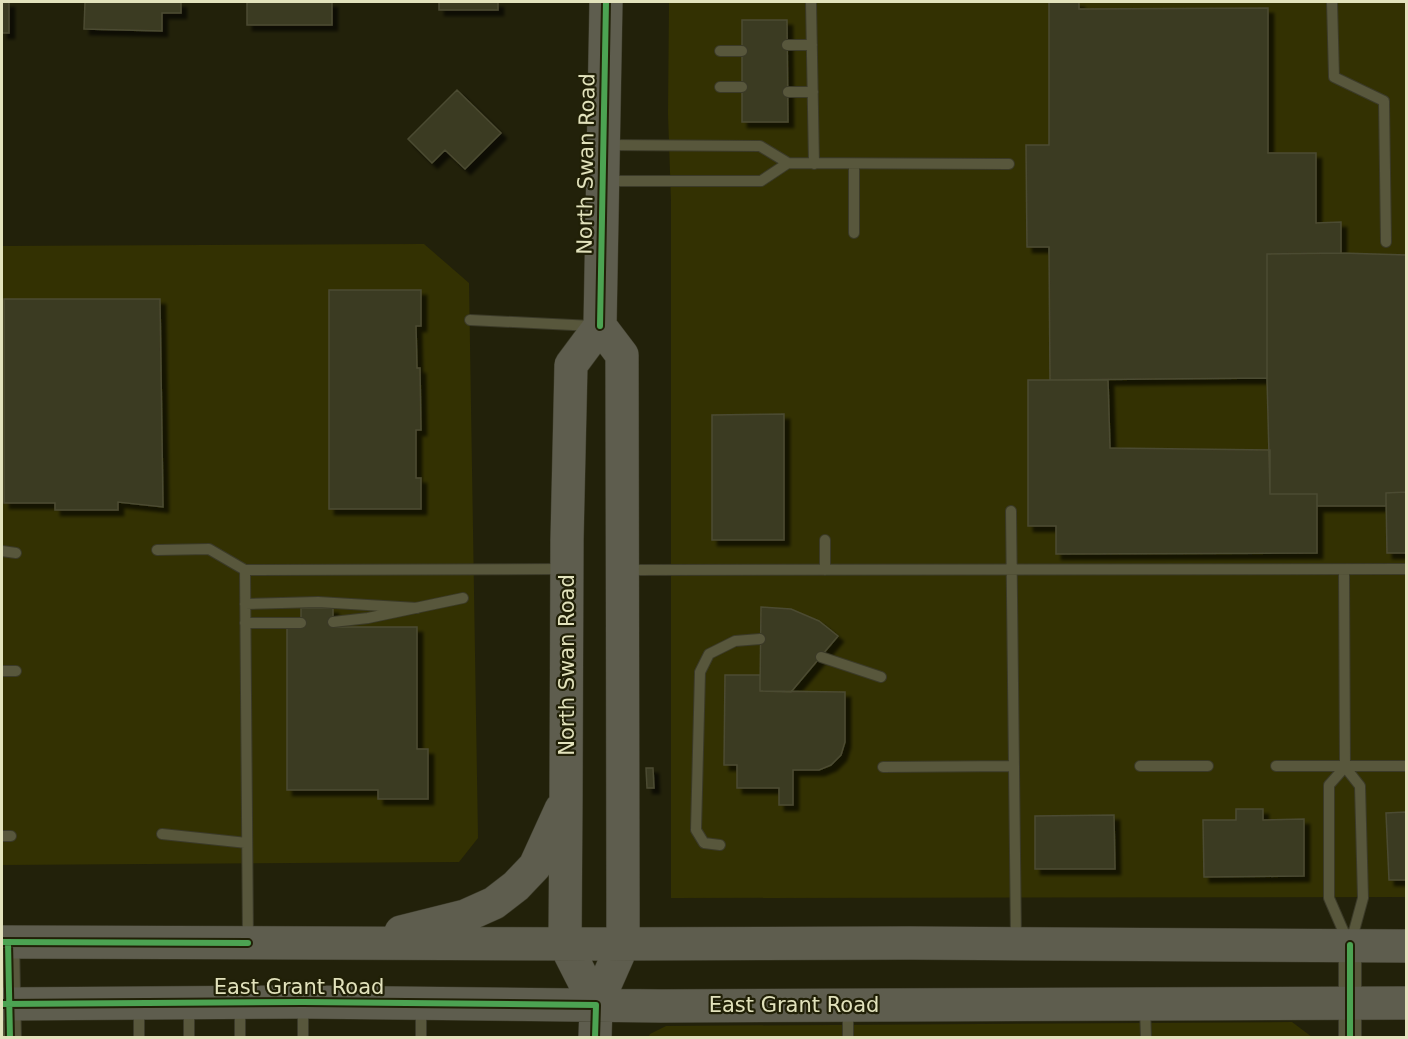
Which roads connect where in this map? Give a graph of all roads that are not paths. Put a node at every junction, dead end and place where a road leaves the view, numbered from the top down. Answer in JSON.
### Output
{"nodes":[{"id":1,"x":811,"y":2,"type":"edge"},
{"id":2,"x":1332,"y":2,"type":"edge"},
{"id":3,"x":612,"y":6,"type":"edge"},
{"id":4,"x":787,"y":45,"type":"dead end"},
{"id":5,"x":812,"y":45,"type":"junction"},
{"id":6,"x":720,"y":51,"type":"dead end"},
{"id":7,"x":742,"y":51,"type":"dead end"},
{"id":8,"x":720,"y":87,"type":"dead end"},
{"id":9,"x":742,"y":87,"type":"dead end"},
{"id":10,"x":788,"y":92,"type":"dead end"},
{"id":11,"x":813,"y":92,"type":"junction"},
{"id":12,"x":603,"y":146,"type":"junction"},
{"id":13,"x":788,"y":164,"type":"junction"},
{"id":14,"x":814,"y":164,"type":"junction"},
{"id":15,"x":854,"y":164,"type":"junction"},
{"id":16,"x":1009,"y":164,"type":"dead end"},
{"id":17,"x":603,"y":181,"type":"junction"},
{"id":18,"x":854,"y":233,"type":"dead end"},
{"id":19,"x":1386,"y":242,"type":"dead end"},
{"id":20,"x":470,"y":320,"type":"dead end"},
{"id":21,"x":600,"y":326,"type":"junction"},
{"id":22,"x":1011,"y":511,"type":"dead end"},
{"id":23,"x":825,"y":540,"type":"dead end"},
{"id":24,"x":157,"y":550,"type":"dead end"},
{"id":25,"x":2,"y":551,"type":"edge"},
{"id":26,"x":16,"y":553,"type":"dead end"},
{"id":27,"x":567,"y":569,"type":"junction"},
{"id":28,"x":1012,"y":569,"type":"junction"},
{"id":29,"x":1407,"y":569,"type":"edge"},
{"id":30,"x":245,"y":570,"type":"junction"},
{"id":31,"x":623,"y":570,"type":"junction"},
{"id":32,"x":825,"y":570,"type":"junction"},
{"id":33,"x":1344,"y":570,"type":"junction"},
{"id":34,"x":463,"y":598,"type":"dead end"},
{"id":35,"x":245,"y":604,"type":"junction"},
{"id":36,"x":417,"y":608,"type":"junction"},
{"id":37,"x":333,"y":622,"type":"dead end"},
{"id":38,"x":245,"y":623,"type":"junction"},
{"id":39,"x":301,"y":623,"type":"dead end"},
{"id":40,"x":760,"y":639,"type":"dead end"},
{"id":41,"x":821,"y":657,"type":"dead end"},
{"id":42,"x":2,"y":671,"type":"edge"},
{"id":43,"x":16,"y":671,"type":"dead end"},
{"id":44,"x":881,"y":677,"type":"dead end"},
{"id":45,"x":1014,"y":766,"type":"junction"},
{"id":46,"x":1140,"y":766,"type":"dead end"},
{"id":47,"x":1208,"y":766,"type":"dead end"},
{"id":48,"x":1275,"y":766,"type":"dead end"},
{"id":49,"x":1407,"y":766,"type":"edge"},
{"id":50,"x":883,"y":767,"type":"dead end"},
{"id":51,"x":1345,"y":767,"type":"junction"},
{"id":52,"x":566,"y":799,"type":"junction"},
{"id":53,"x":162,"y":834,"type":"dead end"},
{"id":54,"x":247,"y":843,"type":"junction"},
{"id":55,"x":720,"y":845,"type":"dead end"},
{"id":56,"x":4,"y":942,"type":"edge"},
{"id":57,"x":248,"y":943,"type":"junction"},
{"id":58,"x":357,"y":943,"type":"junction"},
{"id":59,"x":565,"y":944,"type":"junction"},
{"id":60,"x":623,"y":944,"type":"junction"},
{"id":61,"x":1016,"y":944,"type":"junction"},
{"id":62,"x":1350,"y":945,"type":"junction"},
{"id":63,"x":1407,"y":946,"type":"edge"},
{"id":64,"x":240,"y":1002,"type":"junction"},
{"id":65,"x":303,"y":1002,"type":"junction"},
{"id":66,"x":1350,"y":1002,"type":"junction"},
{"id":67,"x":139,"y":1003,"type":"junction"},
{"id":68,"x":189,"y":1003,"type":"junction"},
{"id":69,"x":1145,"y":1003,"type":"junction"},
{"id":70,"x":1407,"y":1003,"type":"edge"},
{"id":71,"x":6,"y":1004,"type":"edge"},
{"id":72,"x":421,"y":1004,"type":"junction"},
{"id":73,"x":596,"y":1005,"type":"junction"},
{"id":74,"x":848,"y":1005,"type":"junction"},
{"id":75,"x":10,"y":1038,"type":"edge"},
{"id":76,"x":140,"y":1038,"type":"edge"},
{"id":77,"x":189,"y":1038,"type":"edge"},
{"id":78,"x":240,"y":1038,"type":"edge"},
{"id":79,"x":303,"y":1038,"type":"edge"},
{"id":80,"x":422,"y":1038,"type":"edge"},
{"id":81,"x":596,"y":1038,"type":"edge"},
{"id":82,"x":848,"y":1038,"type":"edge"},
{"id":83,"x":1146,"y":1038,"type":"edge"},
{"id":84,"x":1350,"y":1038,"type":"edge"}],
"edges":[{"from":1,"to":5,"type":"lane"},
{"from":2,"to":19,"type":"lane"},
{"from":3,"to":12,"type":"main road","name":"North Swan Road"},
{"from":4,"to":5,"type":"lane"},
{"from":5,"to":11,"type":"lane"},
{"from":6,"to":7,"type":"lane"},
{"from":8,"to":9,"type":"lane"},
{"from":10,"to":11,"type":"lane"},
{"from":11,"to":14,"type":"lane"},
{"from":12,"to":13,"type":"lane"},
{"from":12,"to":17,"type":"main road","name":"North Swan Road"},
{"from":13,"to":14,"type":"lane"},
{"from":13,"to":17,"type":"lane"},
{"from":14,"to":15,"type":"lane"},
{"from":15,"to":16,"type":"lane"},
{"from":15,"to":18,"type":"lane"},
{"from":17,"to":21,"type":"main road","name":"North Swan Road"},
{"from":20,"to":21,"type":"lane"},
{"from":21,"to":27,"type":"main road","name":"North Swan Road"},
{"from":21,"to":31,"type":"main road","name":"North Swan Road"},
{"from":22,"to":28,"type":"lane"},
{"from":23,"to":32,"type":"lane"},
{"from":24,"to":30,"type":"lane"},
{"from":25,"to":26,"type":"lane"},
{"from":27,"to":30,"type":"lane"},
{"from":27,"to":52,"type":"main road","name":"North Swan Road"},
{"from":28,"to":32,"type":"lane"},
{"from":28,"to":33,"type":"lane"},
{"from":28,"to":45,"type":"lane"},
{"from":29,"to":33,"type":"lane"},
{"from":30,"to":35,"type":"lane"},
{"from":31,"to":32,"type":"lane"},
{"from":31,"to":60,"type":"main road","name":"North Swan Road"},
{"from":33,"to":51,"type":"lane"},
{"from":34,"to":36,"type":"lane"},
{"from":35,"to":36,"type":"lane"},
{"from":35,"to":38,"type":"lane"},
{"from":36,"to":37,"type":"lane"},
{"from":38,"to":39,"type":"lane"},
{"from":38,"to":54,"type":"lane"},
{"from":40,"to":55,"type":"lane"},
{"from":41,"to":44,"type":"lane"},
{"from":42,"to":43,"type":"lane"},
{"from":45,"to":50,"type":"lane"},
{"from":45,"to":61,"type":"lane"},
{"from":46,"to":47,"type":"lane"},
{"from":48,"to":51,"type":"lane"},
{"from":49,"to":51,"type":"lane"},
{"from":51,"to":62,"type":"lane"},
{"from":51,"to":62,"type":"lane"},
{"from":52,"to":58,"type":"main road"},
{"from":52,"to":59,"type":"main road","name":"North Swan Road"},
{"from":53,"to":54,"type":"lane"},
{"from":54,"to":57,"type":"lane"},
{"from":56,"to":57,"type":"main road","name":"East Grant Road"},
{"from":56,"to":71,"type":"street"},
{"from":57,"to":58,"type":"main road","name":"East Grant Road"},
{"from":58,"to":59,"type":"main road","name":"East Grant Road"},
{"from":59,"to":60,"type":"main road","name":"East Grant Road"},
{"from":59,"to":73,"type":"main road","name":"North Swan Road"},
{"from":60,"to":61,"type":"main road","name":"East Grant Road"},
{"from":60,"to":73,"type":"main road","name":"North Swan Road"},
{"from":61,"to":62,"type":"main road","name":"East Grant Road"},
{"from":62,"to":63,"type":"main road","name":"East Grant Road"},
{"from":62,"to":66,"type":"street"},
{"from":64,"to":65,"type":"main road","name":"East Grant Road"},
{"from":64,"to":68,"type":"main road","name":"East Grant Road"},
{"from":64,"to":78,"type":"lane"},
{"from":65,"to":72,"type":"main road","name":"East Grant Road"},
{"from":65,"to":79,"type":"lane"},
{"from":66,"to":69,"type":"main road","name":"East Grant Road"},
{"from":66,"to":70,"type":"main road","name":"East Grant Road"},
{"from":66,"to":84,"type":"street"},
{"from":67,"to":68,"type":"main road","name":"East Grant Road"},
{"from":67,"to":71,"type":"main road","name":"East Grant Road"},
{"from":67,"to":76,"type":"lane"},
{"from":68,"to":77,"type":"lane"},
{"from":69,"to":74,"type":"main road","name":"East Grant Road"},
{"from":69,"to":83,"type":"lane"},
{"from":71,"to":75,"type":"street"},
{"from":72,"to":73,"type":"main road","name":"East Grant Road"},
{"from":72,"to":80,"type":"lane"},
{"from":73,"to":74,"type":"main road","name":"East Grant Road"},
{"from":73,"to":81,"type":"main road","name":"North Swan Road"},
{"from":74,"to":82,"type":"lane"}]}
